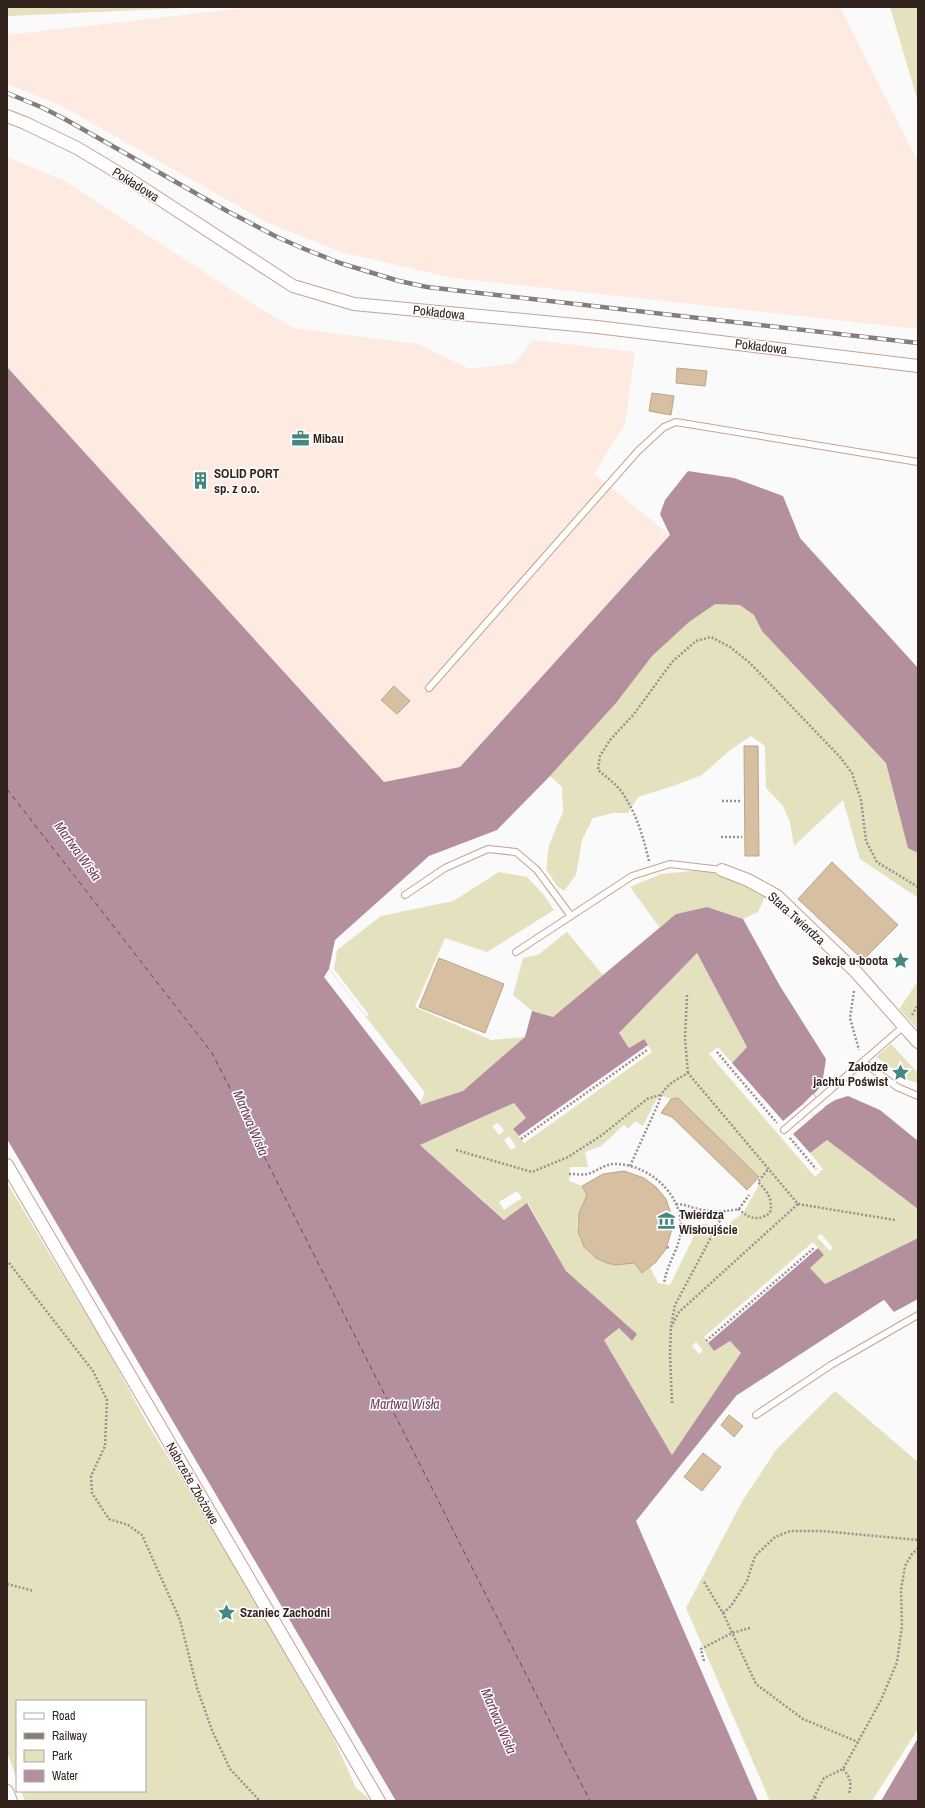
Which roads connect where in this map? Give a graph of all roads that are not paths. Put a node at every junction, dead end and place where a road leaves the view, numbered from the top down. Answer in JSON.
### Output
{"nodes":[{"id":1,"x":7,"y":116,"type":"edge"},
{"id":2,"x":918,"y":366,"type":"edge"},
{"id":3,"x":918,"y":462,"type":"edge"},
{"id":4,"x":429,"y":688,"type":"dead end"},
{"id":5,"x":722,"y":870,"type":"joint"},
{"id":6,"x":405,"y":895,"type":"dead end"},
{"id":7,"x":571,"y":916,"type":"junction"},
{"id":8,"x":516,"y":952,"type":"dead end"},
{"id":9,"x":904,"y":1026,"type":"junction"},
{"id":10,"x":918,"y":1042,"type":"edge"},
{"id":11,"x":863,"y":1062,"type":"junction"},
{"id":12,"x":918,"y":1096,"type":"edge"},
{"id":13,"x":784,"y":1130,"type":"road end"},
{"id":14,"x":7,"y":1165,"type":"edge"},
{"id":15,"x":918,"y":1315,"type":"edge"},
{"id":16,"x":756,"y":1415,"type":"dead end"},
{"id":17,"x":7,"y":1791,"type":"edge"},
{"id":18,"x":10,"y":1801,"type":"edge"},
{"id":19,"x":379,"y":1801,"type":"edge"}],
"edges":[{"from":1,"to":2,"type":"street","name":"Pokładowa"},
{"from":3,"to":4,"type":"lane"},
{"from":5,"to":7,"type":"lane","name":"Stara Twierdza"},
{"from":5,"to":9,"type":"street","name":"Stara Twierdza"},
{"from":6,"to":7,"type":"lane"},
{"from":7,"to":8,"type":"lane","name":"Stara Twierdza"},
{"from":9,"to":10,"type":"street","name":"Stara Twierdza"},
{"from":9,"to":11,"type":"lane"},
{"from":11,"to":12,"type":"lane"},
{"from":11,"to":13,"type":"lane"},
{"from":14,"to":19,"type":"street","name":"Nabrzeże Zbożowe"},
{"from":15,"to":16,"type":"lane"},
{"from":17,"to":18,"type":"street"}]}
